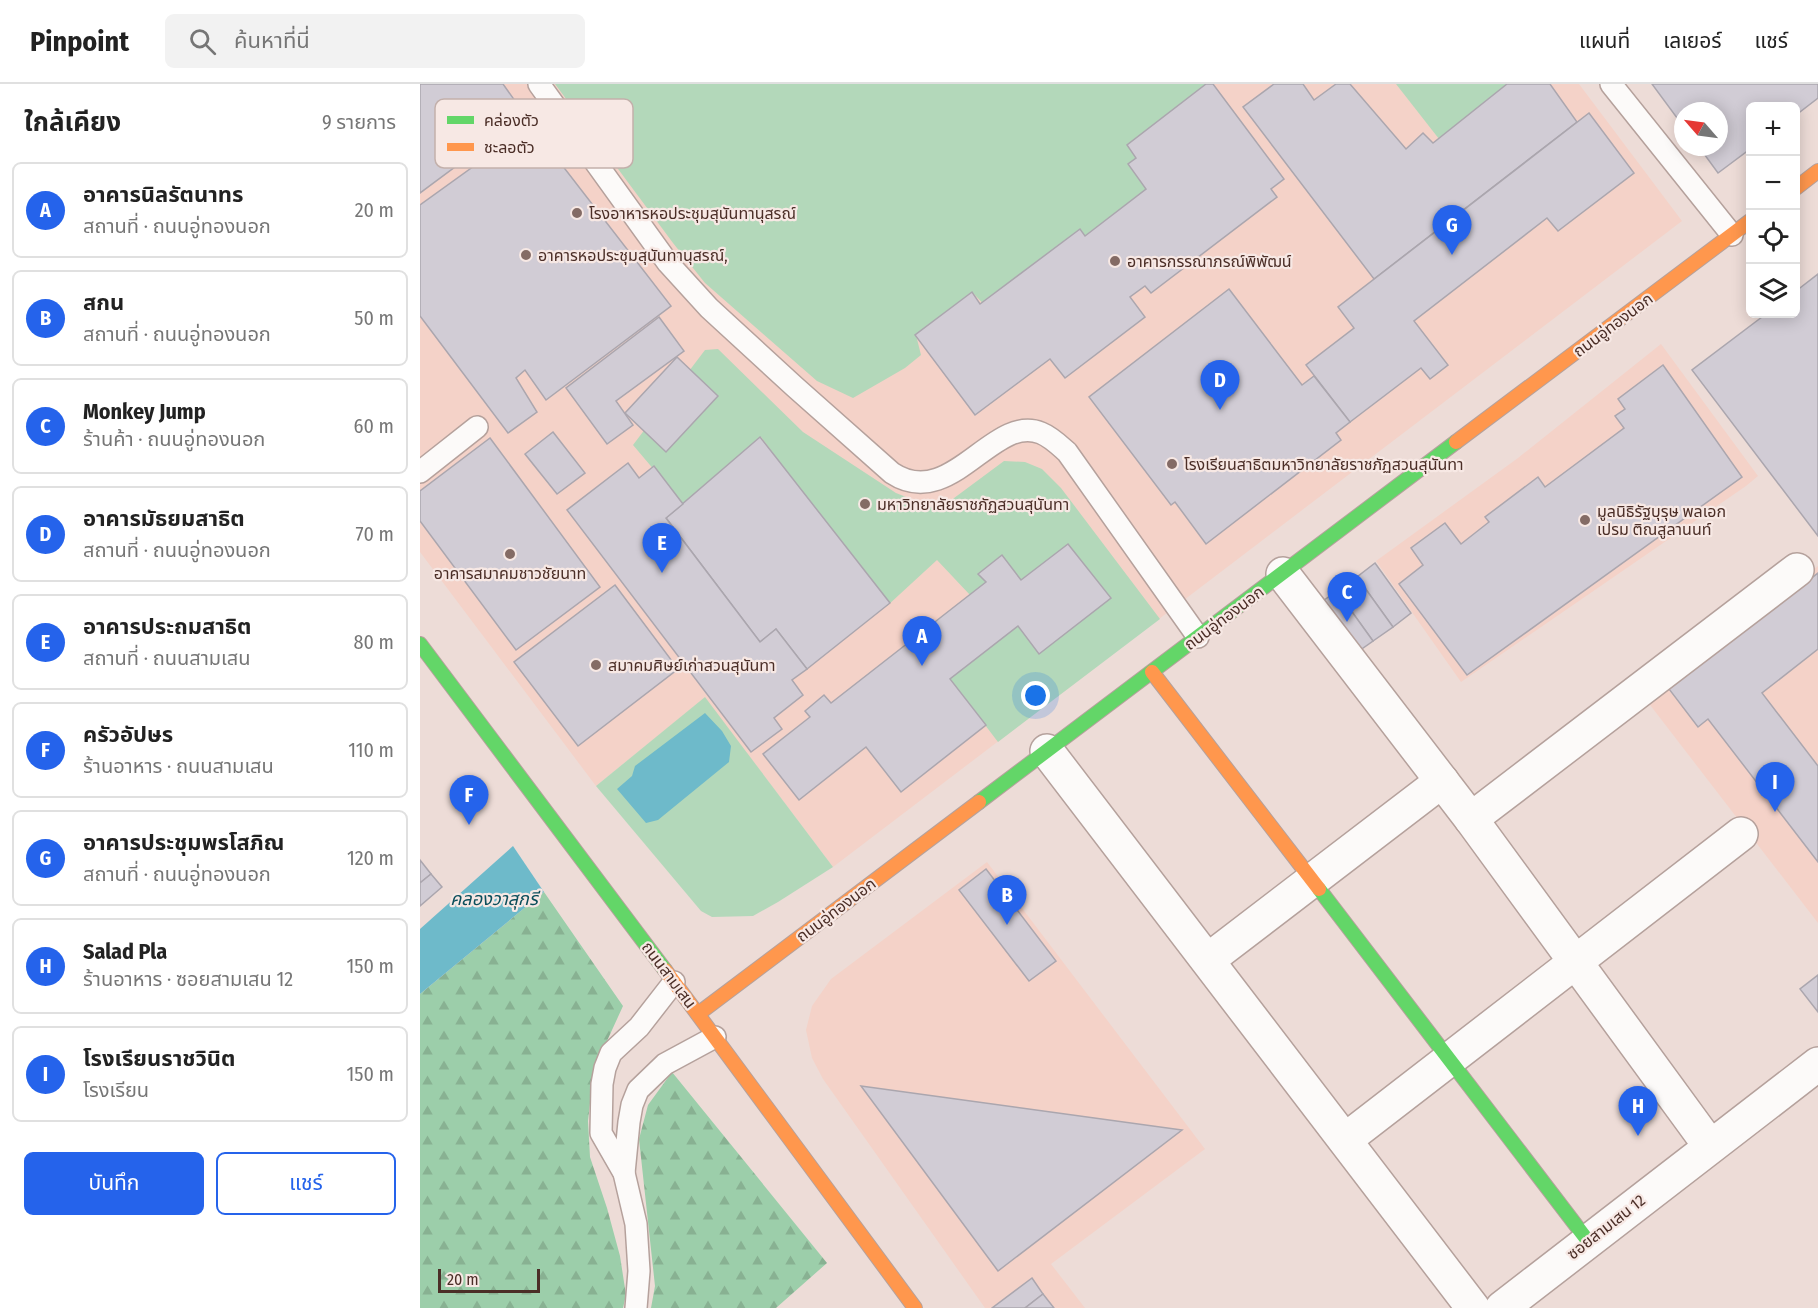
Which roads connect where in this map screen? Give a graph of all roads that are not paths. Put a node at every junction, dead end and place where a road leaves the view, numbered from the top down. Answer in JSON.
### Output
{"nodes":[{"id":1,"x":539,"y":84,"type":"edge"},
{"id":2,"x":1612,"y":84,"type":"edge"},
{"id":3,"x":550,"y":99,"type":"edge"},
{"id":4,"x":600,"y":168,"type":"edge"},
{"id":5,"x":1818,"y":171,"type":"edge"},
{"id":6,"x":1800,"y":185,"type":"edge"},
{"id":7,"x":1746,"y":224,"type":"edge"},
{"id":8,"x":1732,"y":235,"type":"junction"},
{"id":9,"x":477,"y":427,"type":"dead end"},
{"id":10,"x":420,"y":472,"type":"edge"},
{"id":11,"x":1797,"y":570,"type":"dead end"},
{"id":12,"x":1283,"y":574,"type":"junction"},
{"id":13,"x":1198,"y":637,"type":"junction"},
{"id":14,"x":420,"y":644,"type":"edge"},
{"id":15,"x":1152,"y":672,"type":"junction"},
{"id":16,"x":1047,"y":751,"type":"junction"},
{"id":17,"x":1442,"y":781,"type":"junction"},
{"id":18,"x":1471,"y":819,"type":"junction"},
{"id":19,"x":1741,"y":834,"type":"dead end"},
{"id":20,"x":1312,"y":882,"type":"junction"},
{"id":21,"x":1208,"y":960,"type":"junction"},
{"id":22,"x":1576,"y":962,"type":"junction"},
{"id":23,"x":674,"y":982,"type":"junction"},
{"id":24,"x":698,"y":1014,"type":"junction"},
{"id":25,"x":715,"y":1036,"type":"junction"},
{"id":26,"x":1449,"y":1060,"type":"junction"},
{"id":27,"x":1818,"y":1064,"type":"edge"},
{"id":28,"x":1345,"y":1140,"type":"junction"},
{"id":29,"x":1710,"y":1146,"type":"junction"},
{"id":30,"x":624,"y":1173,"type":"junction"},
{"id":31,"x":1588,"y":1241,"type":"junction"},
{"id":32,"x":636,"y":1308,"type":"edge"},
{"id":33,"x":915,"y":1308,"type":"edge"},
{"id":34,"x":1473,"y":1308,"type":"edge"},
{"id":35,"x":1502,"y":1308,"type":"edge"}],
"edges":[{"from":1,"to":3,"type":"lane"},
{"from":2,"to":8,"type":"lane"},
{"from":4,"to":13,"type":"lane"},
{"from":5,"to":6,"type":"street"},
{"from":7,"to":8,"type":"street","name":"ถนนอู่ทองนอก"},
{"from":8,"to":12,"type":"street","name":"ถนนอู่ทองนอก"},
{"from":9,"to":10,"type":"lane"},
{"from":11,"to":18,"type":"street"},
{"from":12,"to":13,"type":"street","name":"ถนนอู่ทองนอก"},
{"from":12,"to":17,"type":"street"},
{"from":13,"to":15,"type":"street","name":"ถนนอู่ทองนอก"},
{"from":14,"to":23,"type":"street","name":"ถนนสามเสน"},
{"from":15,"to":16,"type":"street","name":"ถนนอู่ทองนอก"},
{"from":15,"to":20,"type":"street"},
{"from":16,"to":21,"type":"street"},
{"from":16,"to":24,"type":"street","name":"ถนนอู่ทองนอก"},
{"from":17,"to":18,"type":"street"},
{"from":17,"to":20,"type":"street"},
{"from":18,"to":22,"type":"street"},
{"from":19,"to":22,"type":"street"},
{"from":20,"to":21,"type":"street"},
{"from":20,"to":26,"type":"street"},
{"from":21,"to":28,"type":"street"},
{"from":22,"to":26,"type":"street"},
{"from":22,"to":29,"type":"street"},
{"from":23,"to":24,"type":"street","name":"ถนนสามเสน"},
{"from":23,"to":30,"type":"lane"},
{"from":24,"to":25,"type":"street","name":"ถนนสามเสน"},
{"from":25,"to":30,"type":"lane"},
{"from":25,"to":33,"type":"street","name":"ถนนสามเสน"},
{"from":26,"to":28,"type":"street"},
{"from":26,"to":31,"type":"street"},
{"from":27,"to":29,"type":"street","name":"ซอยสามเสน 12"},
{"from":28,"to":34,"type":"street"},
{"from":29,"to":31,"type":"street","name":"ซอยสามเสน 12"},
{"from":30,"to":32,"type":"lane"},
{"from":31,"to":35,"type":"street","name":"ซอยสามเสน 12"}]}
